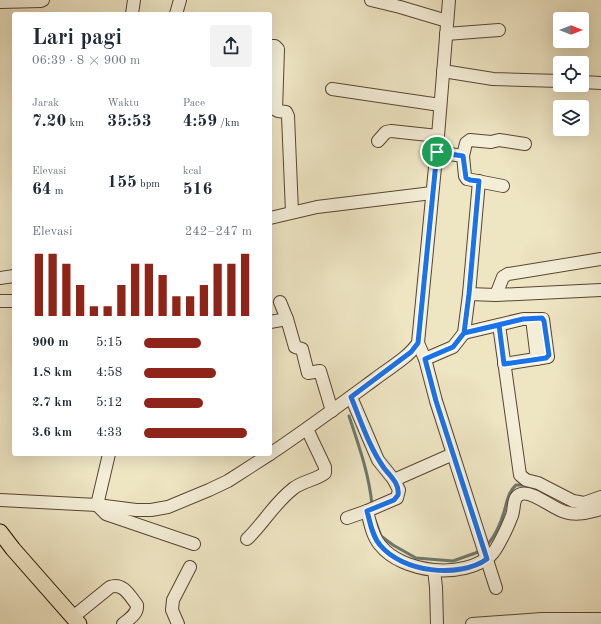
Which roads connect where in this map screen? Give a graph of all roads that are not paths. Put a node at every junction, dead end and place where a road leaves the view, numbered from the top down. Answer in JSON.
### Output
{"nodes":[{"id":1,"x":43,"y":0,"type":"edge"},
{"id":2,"x":134,"y":0,"type":"edge"},
{"id":3,"x":180,"y":0,"type":"edge"},
{"id":4,"x":371,"y":0,"type":"edge"},
{"id":5,"x":449,"y":0,"type":"edge"},
{"id":6,"x":0,"y":2,"type":"edge"},
{"id":7,"x":132,"y":12,"type":"edge"},
{"id":8,"x":177,"y":12,"type":"edge"},
{"id":9,"x":447,"y":21,"type":"junction"},
{"id":10,"x":499,"y":30,"type":"dead end"},
{"id":11,"x":446,"y":34,"type":"junction"},
{"id":12,"x":272,"y":46,"type":"edge"},
{"id":13,"x":443,"y":71,"type":"junction"},
{"id":14,"x":553,"y":81,"type":"edge"},
{"id":15,"x":589,"y":82,"type":"edge"},
{"id":16,"x":601,"y":83,"type":"edge"},
{"id":17,"x":332,"y":89,"type":"dead end"},
{"id":18,"x":440,"y":105,"type":"junction"},
{"id":19,"x":438,"y":136,"type":"junction"},
{"id":20,"x":378,"y":141,"type":"dead end"},
{"id":21,"x":525,"y":144,"type":"dead end"},
{"id":22,"x":437,"y":152,"type":"junction"},
{"id":23,"x":463,"y":156,"type":"junction"},
{"id":24,"x":479,"y":181,"type":"junction"},
{"id":25,"x":503,"y":186,"type":"dead end"},
{"id":26,"x":432,"y":193,"type":"junction"},
{"id":27,"x":292,"y":212,"type":"junction"},
{"id":28,"x":272,"y":217,"type":"edge"},
{"id":29,"x":601,"y":259,"type":"edge"},
{"id":30,"x":12,"y":276,"type":"edge"},
{"id":31,"x":0,"y":278,"type":"edge"},
{"id":32,"x":601,"y":290,"type":"edge"},
{"id":33,"x":469,"y":294,"type":"junction"},
{"id":34,"x":496,"y":296,"type":"junction"},
{"id":35,"x":0,"y":301,"type":"edge"},
{"id":36,"x":12,"y":301,"type":"edge"},
{"id":37,"x":280,"y":302,"type":"dead end"},
{"id":38,"x":287,"y":318,"type":"junction"},
{"id":39,"x":272,"y":322,"type":"edge"},
{"id":40,"x":499,"y":325,"type":"junction"},
{"id":41,"x":464,"y":333,"type":"junction"},
{"id":42,"x":418,"y":343,"type":"junction"},
{"id":43,"x":425,"y":359,"type":"junction"},
{"id":44,"x":504,"y":364,"type":"junction"},
{"id":45,"x":351,"y":397,"type":"junction"},
{"id":46,"x":332,"y":410,"type":"junction"},
{"id":47,"x":307,"y":429,"type":"junction"},
{"id":48,"x":272,"y":451,"type":"edge"},
{"id":49,"x":453,"y":454,"type":"junction"},
{"id":50,"x":109,"y":456,"type":"edge"},
{"id":51,"x":265,"y":456,"type":"edge"},
{"id":52,"x":394,"y":480,"type":"junction"},
{"id":53,"x":601,"y":497,"type":"edge"},
{"id":54,"x":0,"y":500,"type":"edge"},
{"id":55,"x":98,"y":505,"type":"junction"},
{"id":56,"x":371,"y":509,"type":"junction"},
{"id":57,"x":601,"y":509,"type":"edge"},
{"id":58,"x":347,"y":518,"type":"dead end"},
{"id":59,"x":0,"y":532,"type":"edge"},
{"id":60,"x":247,"y":539,"type":"dead end"},
{"id":61,"x":194,"y":544,"type":"dead end"},
{"id":62,"x":484,"y":551,"type":"junction"},
{"id":63,"x":190,"y":567,"type":"dead end"},
{"id":64,"x":434,"y":570,"type":"junction"},
{"id":65,"x":496,"y":588,"type":"dead end"},
{"id":66,"x":601,"y":619,"type":"edge"},
{"id":67,"x":76,"y":620,"type":"edge"},
{"id":68,"x":123,"y":624,"type":"edge"},
{"id":69,"x":178,"y":624,"type":"edge"},
{"id":70,"x":437,"y":624,"type":"edge"},
{"id":71,"x":472,"y":624,"type":"edge"}],
"edges":[{"from":1,"to":6,"type":"street"},
{"from":2,"to":7,"type":"street"},
{"from":3,"to":8,"type":"street"},
{"from":4,"to":9,"type":"street"},
{"from":5,"to":9,"type":"street"},
{"from":9,"to":11,"type":"street"},
{"from":10,"to":11,"type":"street"},
{"from":11,"to":13,"type":"street"},
{"from":12,"to":27,"type":"street"},
{"from":13,"to":14,"type":"street"},
{"from":13,"to":18,"type":"street"},
{"from":15,"to":16,"type":"street"},
{"from":17,"to":18,"type":"street"},
{"from":18,"to":19,"type":"street"},
{"from":19,"to":20,"type":"street"},
{"from":19,"to":22,"type":"street"},
{"from":21,"to":23,"type":"street"},
{"from":22,"to":23,"type":"street"},
{"from":22,"to":26,"type":"street"},
{"from":23,"to":24,"type":"street"},
{"from":24,"to":25,"type":"street"},
{"from":24,"to":33,"type":"street"},
{"from":26,"to":27,"type":"street"},
{"from":26,"to":42,"type":"street"},
{"from":27,"to":28,"type":"street"},
{"from":29,"to":34,"type":"street"},
{"from":30,"to":31,"type":"street"},
{"from":32,"to":34,"type":"street"},
{"from":33,"to":34,"type":"street"},
{"from":33,"to":41,"type":"street"},
{"from":35,"to":36,"type":"street"},
{"from":37,"to":38,"type":"street"},
{"from":38,"to":39,"type":"street"},
{"from":38,"to":46,"type":"street"},
{"from":40,"to":41,"type":"street"},
{"from":40,"to":44,"type":"street"},
{"from":40,"to":44,"type":"street"},
{"from":41,"to":43,"type":"street"},
{"from":42,"to":43,"type":"street"},
{"from":42,"to":45,"type":"street"},
{"from":43,"to":49,"type":"street"},
{"from":44,"to":53,"type":"street"},
{"from":45,"to":46,"type":"street"},
{"from":45,"to":52,"type":"street"},
{"from":46,"to":47,"type":"street"},
{"from":47,"to":48,"type":"street"},
{"from":47,"to":60,"type":"street"},
{"from":49,"to":52,"type":"street"},
{"from":49,"to":62,"type":"street"},
{"from":50,"to":55,"type":"street"},
{"from":51,"to":55,"type":"street"},
{"from":52,"to":56,"type":"street"},
{"from":54,"to":55,"type":"street"},
{"from":55,"to":61,"type":"street"},
{"from":56,"to":58,"type":"street"},
{"from":56,"to":64,"type":"street"},
{"from":57,"to":62,"type":"street"},
{"from":59,"to":67,"type":"main road"},
{"from":62,"to":64,"type":"street"},
{"from":62,"to":65,"type":"street"},
{"from":63,"to":69,"type":"street"},
{"from":64,"to":70,"type":"street"},
{"from":66,"to":71,"type":"street"},
{"from":67,"to":68,"type":"street"}]}
